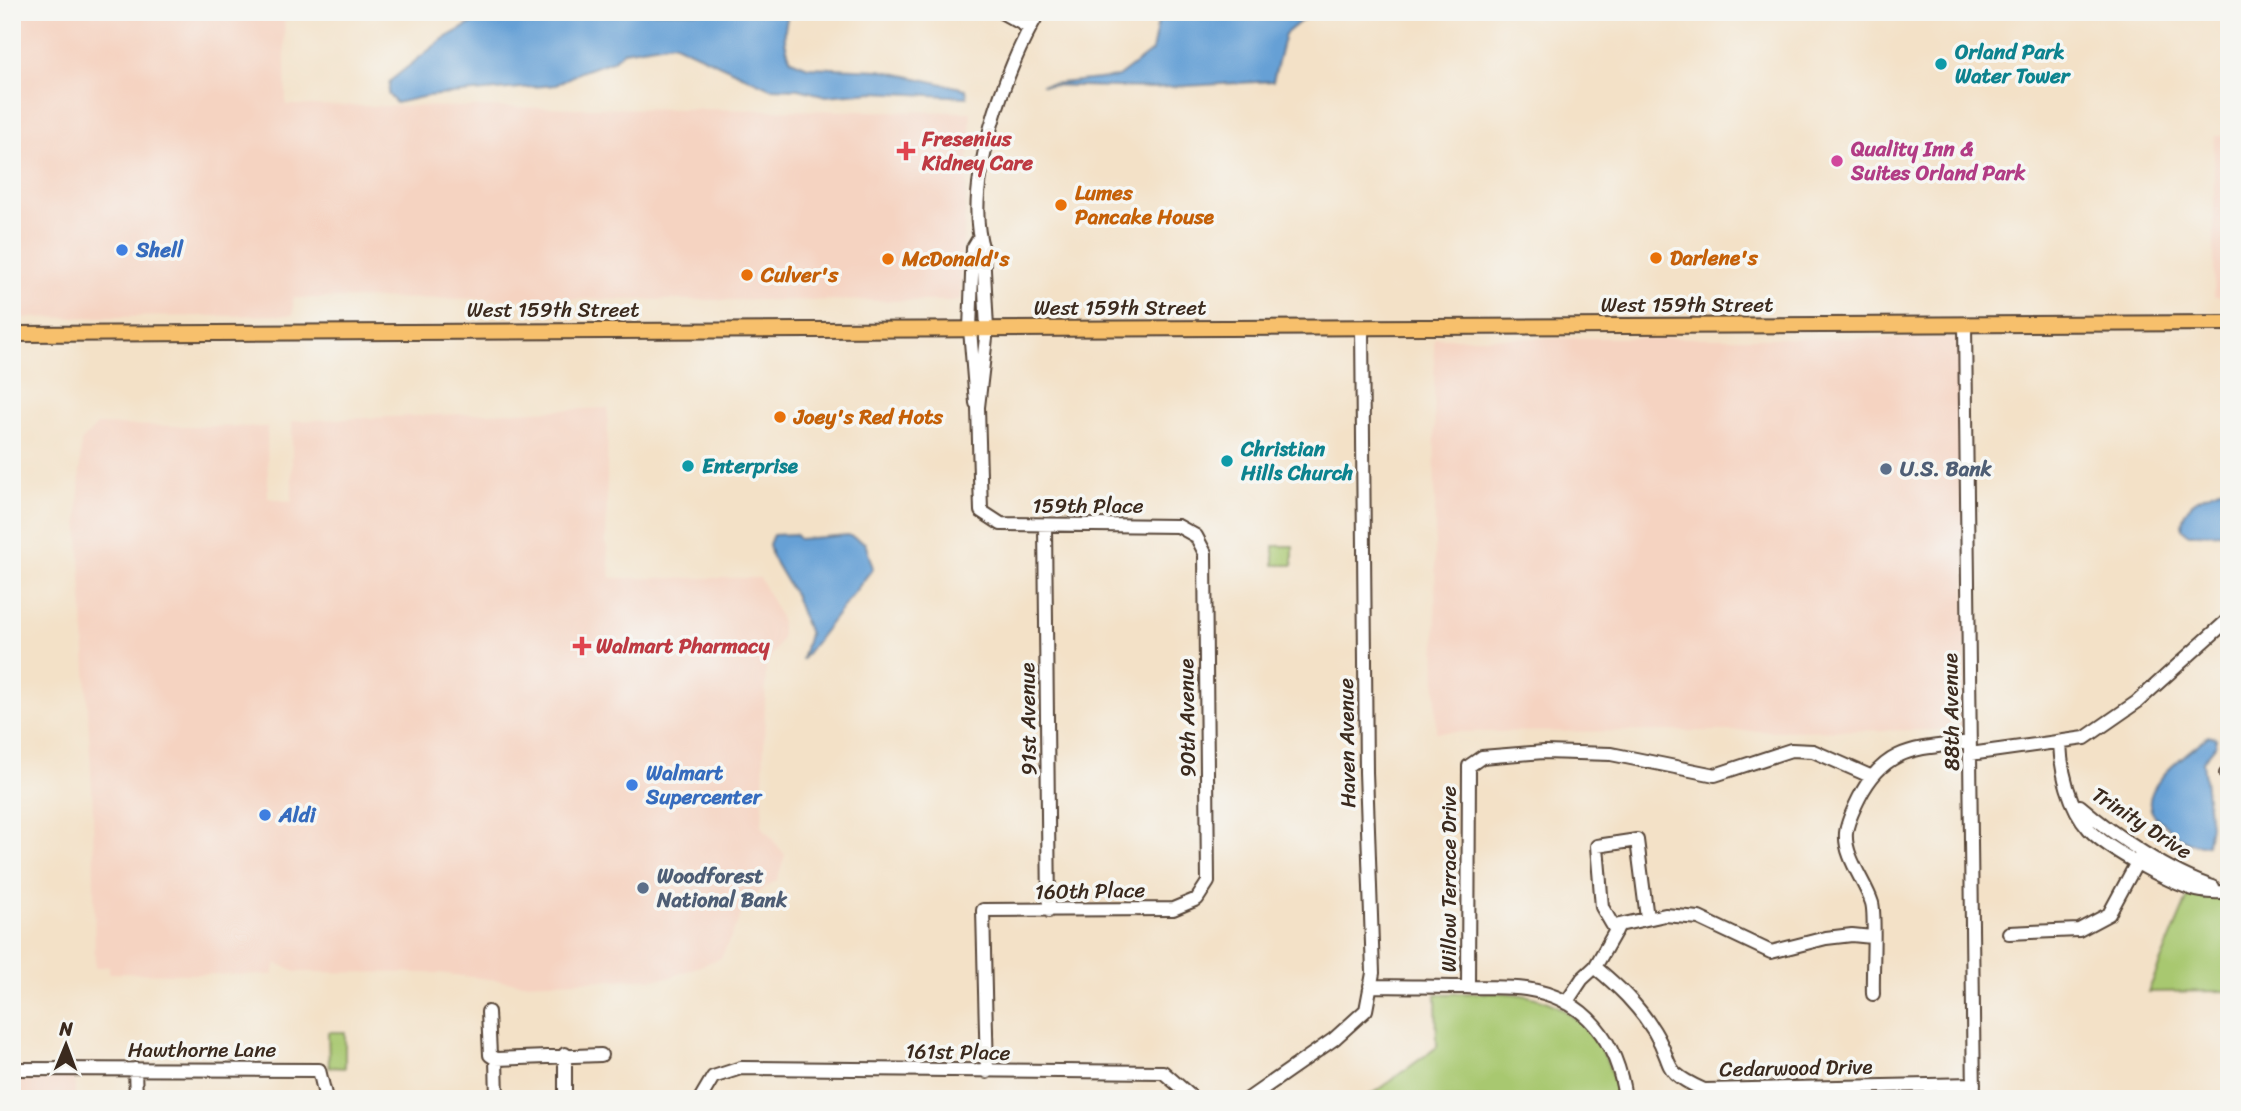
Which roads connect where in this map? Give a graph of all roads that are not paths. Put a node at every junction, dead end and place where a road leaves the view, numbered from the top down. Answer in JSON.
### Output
{"nodes":[{"id":1,"x":1001,"y":12,"type":"edge"},
{"id":2,"x":1039,"y":12,"type":"edge"},
{"id":3,"x":1030,"y":28,"type":"junction"},
{"id":4,"x":979,"y":238,"type":"junction"},
{"id":5,"x":2229,"y":323,"type":"edge"},
{"id":6,"x":1965,"y":325,"type":"junction"},
{"id":7,"x":1362,"y":327,"type":"junction"},
{"id":8,"x":970,"y":329,"type":"junction"},
{"id":9,"x":987,"y":329,"type":"junction"},
{"id":10,"x":12,"y":334,"type":"edge"},
{"id":11,"x":978,"y":407,"type":"junction"},
{"id":12,"x":1045,"y":526,"type":"junction"},
{"id":13,"x":1196,"y":536,"type":"joint"},
{"id":14,"x":2229,"y":619,"type":"edge"},
{"id":15,"x":2060,"y":743,"type":"junction"},
{"id":16,"x":1970,"y":748,"type":"junction"},
{"id":17,"x":1870,"y":776,"type":"junction"},
{"id":18,"x":2141,"y":856,"type":"junction"},
{"id":19,"x":2229,"y":892,"type":"edge"},
{"id":20,"x":1197,"y":899,"type":"joint"},
{"id":21,"x":1049,"y":911,"type":"junction"},
{"id":22,"x":1647,"y":918,"type":"junction"},
{"id":23,"x":1616,"y":930,"type":"junction"},
{"id":24,"x":2009,"y":933,"type":"dead end"},
{"id":25,"x":1872,"y":937,"type":"junction"},
{"id":26,"x":1595,"y":967,"type":"junction"},
{"id":27,"x":1370,"y":986,"type":"junction"},
{"id":28,"x":1468,"y":988,"type":"junction"},
{"id":29,"x":1872,"y":994,"type":"dead end"},
{"id":30,"x":1566,"y":1003,"type":"junction"},
{"id":31,"x":488,"y":1012,"type":"dead end"},
{"id":32,"x":565,"y":1054,"type":"junction"},
{"id":33,"x":601,"y":1055,"type":"dead end"},
{"id":34,"x":496,"y":1059,"type":"junction"},
{"id":35,"x":12,"y":1069,"type":"edge"},
{"id":36,"x":135,"y":1069,"type":"junction"},
{"id":37,"x":987,"y":1072,"type":"junction"},
{"id":38,"x":1974,"y":1084,"type":"junction"},
{"id":39,"x":136,"y":1099,"type":"edge"},
{"id":40,"x":326,"y":1099,"type":"edge"},
{"id":41,"x":497,"y":1099,"type":"edge"},
{"id":42,"x":565,"y":1099,"type":"edge"},
{"id":43,"x":700,"y":1099,"type":"edge"},
{"id":44,"x":1194,"y":1099,"type":"edge"},
{"id":45,"x":1248,"y":1099,"type":"edge"},
{"id":46,"x":1625,"y":1099,"type":"edge"},
{"id":47,"x":1974,"y":1099,"type":"edge"}],
"edges":[{"from":1,"to":3,"type":"street"},
{"from":2,"to":3,"type":"street"},
{"from":3,"to":4,"type":"street"},
{"from":4,"to":8,"type":"street"},
{"from":4,"to":9,"type":"street"},
{"from":5,"to":6,"type":"main road","name":"West 159th Street"},
{"from":6,"to":7,"type":"main road","name":"West 159th Street"},
{"from":6,"to":16,"type":"street","name":"88th Avenue"},
{"from":7,"to":9,"type":"main road","name":"West 159th Street"},
{"from":7,"to":27,"type":"street","name":"Haven Avenue"},
{"from":8,"to":9,"type":"main road","name":"West 159th Street"},
{"from":8,"to":10,"type":"main road","name":"West 159th Street"},
{"from":8,"to":11,"type":"street"},
{"from":9,"to":11,"type":"street"},
{"from":11,"to":12,"type":"street","name":"159th Place"},
{"from":12,"to":13,"type":"street","name":"159th Place"},
{"from":12,"to":21,"type":"street","name":"91st Avenue"},
{"from":13,"to":20,"type":"street","name":"90th Avenue"},
{"from":14,"to":15,"type":"street"},
{"from":15,"to":16,"type":"street"},
{"from":15,"to":18,"type":"street","name":"Trinity Drive"},
{"from":16,"to":17,"type":"street"},
{"from":16,"to":38,"type":"street","name":"88th Avenue"},
{"from":17,"to":25,"type":"street"},
{"from":17,"to":28,"type":"street","name":"Willow Terrace Drive"},
{"from":18,"to":19,"type":"street","name":"Trinity Drive"},
{"from":18,"to":24,"type":"street"},
{"from":20,"to":21,"type":"street","name":"160th Place"},
{"from":21,"to":37,"type":"street","name":"160th Place"},
{"from":22,"to":23,"type":"street"},
{"from":22,"to":23,"type":"street"},
{"from":22,"to":25,"type":"street"},
{"from":23,"to":26,"type":"street"},
{"from":25,"to":29,"type":"street"},
{"from":26,"to":30,"type":"street"},
{"from":26,"to":38,"type":"street","name":"Cedarwood Drive"},
{"from":27,"to":28,"type":"street"},
{"from":27,"to":45,"type":"street","name":"Haven Avenue"},
{"from":28,"to":30,"type":"street"},
{"from":30,"to":46,"type":"street"},
{"from":31,"to":34,"type":"street"},
{"from":32,"to":33,"type":"street"},
{"from":32,"to":34,"type":"street"},
{"from":32,"to":42,"type":"street"},
{"from":34,"to":41,"type":"street"},
{"from":35,"to":36,"type":"street","name":"Hawthorne Lane"},
{"from":36,"to":39,"type":"street"},
{"from":36,"to":40,"type":"street","name":"Hawthorne Lane"},
{"from":37,"to":43,"type":"street","name":"161st Place"},
{"from":37,"to":44,"type":"street","name":"161st Place"},
{"from":38,"to":47,"type":"street","name":"88th Avenue"}]}
